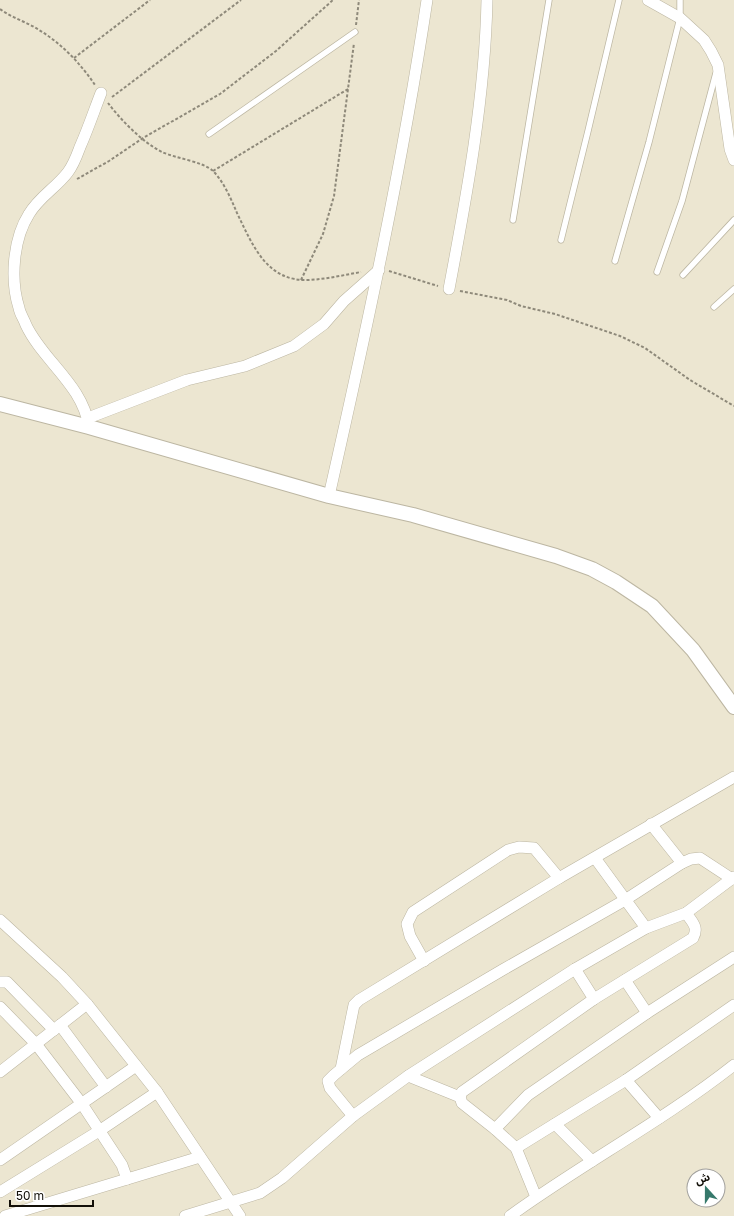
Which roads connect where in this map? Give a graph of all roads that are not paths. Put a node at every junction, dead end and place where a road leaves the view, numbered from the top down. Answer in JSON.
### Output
{"nodes":[{"id":1,"x":426,"y":0,"type":"edge"},
{"id":2,"x":488,"y":0,"type":"edge"},
{"id":3,"x":549,"y":0,"type":"edge"},
{"id":4,"x":619,"y":0,"type":"edge"},
{"id":5,"x":648,"y":0,"type":"edge"},
{"id":6,"x":680,"y":0,"type":"edge"},
{"id":7,"x":680,"y":18,"type":"junction"},
{"id":8,"x":355,"y":32,"type":"road end"},
{"id":9,"x":718,"y":65,"type":"junction"},
{"id":10,"x":101,"y":93,"type":"road end"},
{"id":11,"x":209,"y":134,"type":"dead end"},
{"id":12,"x":734,"y":160,"type":"edge"},
{"id":13,"x":513,"y":220,"type":"dead end"},
{"id":14,"x":734,"y":220,"type":"edge"},
{"id":15,"x":561,"y":240,"type":"dead end"},
{"id":16,"x":615,"y":261,"type":"dead end"},
{"id":17,"x":379,"y":270,"type":"junction"},
{"id":18,"x":657,"y":272,"type":"dead end"},
{"id":19,"x":683,"y":275,"type":"dead end"},
{"id":20,"x":449,"y":289,"type":"road end"},
{"id":21,"x":734,"y":289,"type":"edge"},
{"id":22,"x":714,"y":307,"type":"dead end"},
{"id":23,"x":0,"y":404,"type":"edge"},
{"id":24,"x":88,"y":422,"type":"junction"},
{"id":25,"x":329,"y":496,"type":"junction"},
{"id":26,"x":734,"y":707,"type":"edge"},
{"id":27,"x":734,"y":777,"type":"edge"},
{"id":28,"x":651,"y":824,"type":"junction"},
{"id":29,"x":595,"y":858,"type":"junction"},
{"id":30,"x":682,"y":863,"type":"junction"},
{"id":31,"x":559,"y":878,"type":"junction"},
{"id":32,"x":733,"y":878,"type":"edge"},
{"id":33,"x":625,"y":900,"type":"junction"},
{"id":34,"x":686,"y":913,"type":"junction"},
{"id":35,"x":0,"y":920,"type":"edge"},
{"id":36,"x":646,"y":928,"type":"junction"},
{"id":37,"x":734,"y":957,"type":"edge"},
{"id":38,"x":424,"y":961,"type":"junction"},
{"id":39,"x":575,"y":969,"type":"junction"},
{"id":40,"x":625,"y":980,"type":"junction"},
{"id":41,"x":0,"y":982,"type":"edge"},
{"id":42,"x":594,"y":999,"type":"junction"},
{"id":43,"x":87,"y":1004,"type":"junction"},
{"id":44,"x":734,"y":1005,"type":"edge"},
{"id":45,"x":0,"y":1007,"type":"edge"},
{"id":46,"x":647,"y":1013,"type":"junction"},
{"id":47,"x":57,"y":1028,"type":"junction"},
{"id":48,"x":36,"y":1044,"type":"junction"},
{"id":49,"x":734,"y":1064,"type":"edge"},
{"id":50,"x":136,"y":1066,"type":"junction"},
{"id":51,"x":341,"y":1069,"type":"junction"},
{"id":52,"x":0,"y":1072,"type":"edge"},
{"id":53,"x":408,"y":1076,"type":"junction"},
{"id":54,"x":626,"y":1080,"type":"junction"},
{"id":55,"x":106,"y":1087,"type":"junction"},
{"id":56,"x":157,"y":1092,"type":"junction"},
{"id":57,"x":460,"y":1097,"type":"junction"},
{"id":58,"x":82,"y":1104,"type":"junction"},
{"id":59,"x":353,"y":1116,"type":"junction"},
{"id":60,"x":659,"y":1118,"type":"junction"},
{"id":61,"x":555,"y":1124,"type":"junction"},
{"id":62,"x":495,"y":1129,"type":"junction"},
{"id":63,"x":99,"y":1131,"type":"junction"},
{"id":64,"x":516,"y":1148,"type":"junction"},
{"id":65,"x":200,"y":1157,"type":"junction"},
{"id":66,"x":0,"y":1160,"type":"edge"},
{"id":67,"x":592,"y":1161,"type":"junction"},
{"id":68,"x":127,"y":1179,"type":"junction"},
{"id":69,"x":0,"y":1192,"type":"edge"},
{"id":70,"x":536,"y":1197,"type":"junction"},
{"id":71,"x":232,"y":1203,"type":"junction"},
{"id":72,"x":5,"y":1216,"type":"edge"},
{"id":73,"x":185,"y":1216,"type":"edge"},
{"id":74,"x":240,"y":1216,"type":"edge"},
{"id":75,"x":510,"y":1216,"type":"edge"}],
"edges":[{"from":1,"to":17,"type":"street"},
{"from":2,"to":20,"type":"street"},
{"from":3,"to":13,"type":"lane"},
{"from":4,"to":15,"type":"lane"},
{"from":5,"to":7,"type":"street"},
{"from":6,"to":7,"type":"lane"},
{"from":7,"to":9,"type":"street"},
{"from":7,"to":16,"type":"lane"},
{"from":8,"to":11,"type":"lane"},
{"from":9,"to":12,"type":"street"},
{"from":9,"to":18,"type":"lane"},
{"from":10,"to":24,"type":"street"},
{"from":14,"to":19,"type":"lane"},
{"from":17,"to":24,"type":"street"},
{"from":17,"to":25,"type":"street"},
{"from":21,"to":22,"type":"lane"},
{"from":23,"to":24,"type":"street"},
{"from":24,"to":25,"type":"street"},
{"from":25,"to":26,"type":"street"},
{"from":27,"to":28,"type":"street"},
{"from":28,"to":29,"type":"street"},
{"from":28,"to":30,"type":"street"},
{"from":29,"to":31,"type":"street"},
{"from":29,"to":33,"type":"street"},
{"from":30,"to":32,"type":"street"},
{"from":30,"to":33,"type":"street"},
{"from":31,"to":38,"type":"street"},
{"from":31,"to":38,"type":"street"},
{"from":32,"to":34,"type":"street"},
{"from":33,"to":36,"type":"street"},
{"from":33,"to":51,"type":"street"},
{"from":34,"to":36,"type":"street"},
{"from":34,"to":40,"type":"street"},
{"from":35,"to":43,"type":"street"},
{"from":36,"to":39,"type":"street"},
{"from":37,"to":46,"type":"street"},
{"from":38,"to":51,"type":"street"},
{"from":39,"to":42,"type":"street"},
{"from":39,"to":53,"type":"street"},
{"from":40,"to":42,"type":"street"},
{"from":40,"to":46,"type":"street"},
{"from":41,"to":47,"type":"street"},
{"from":42,"to":57,"type":"street"},
{"from":43,"to":47,"type":"street"},
{"from":43,"to":50,"type":"street"},
{"from":44,"to":54,"type":"street"},
{"from":45,"to":48,"type":"street"},
{"from":46,"to":62,"type":"street"},
{"from":47,"to":48,"type":"street"},
{"from":47,"to":55,"type":"street"},
{"from":48,"to":52,"type":"street"},
{"from":48,"to":58,"type":"street"},
{"from":49,"to":60,"type":"street"},
{"from":50,"to":55,"type":"street"},
{"from":50,"to":56,"type":"street"},
{"from":51,"to":59,"type":"street"},
{"from":53,"to":57,"type":"street"},
{"from":53,"to":59,"type":"street"},
{"from":54,"to":60,"type":"street"},
{"from":54,"to":61,"type":"street"},
{"from":55,"to":58,"type":"street"},
{"from":56,"to":63,"type":"street"},
{"from":56,"to":65,"type":"street"},
{"from":57,"to":62,"type":"street"},
{"from":58,"to":63,"type":"street"},
{"from":58,"to":66,"type":"street"},
{"from":59,"to":71,"type":"street"},
{"from":60,"to":67,"type":"street"},
{"from":61,"to":64,"type":"street"},
{"from":61,"to":67,"type":"street"},
{"from":62,"to":64,"type":"street"},
{"from":63,"to":68,"type":"street"},
{"from":63,"to":69,"type":"street"},
{"from":64,"to":70,"type":"street"},
{"from":65,"to":68,"type":"street"},
{"from":65,"to":71,"type":"street"},
{"from":67,"to":70,"type":"street"},
{"from":68,"to":72,"type":"street"},
{"from":70,"to":75,"type":"street"},
{"from":71,"to":73,"type":"street"},
{"from":71,"to":74,"type":"street"}]}
